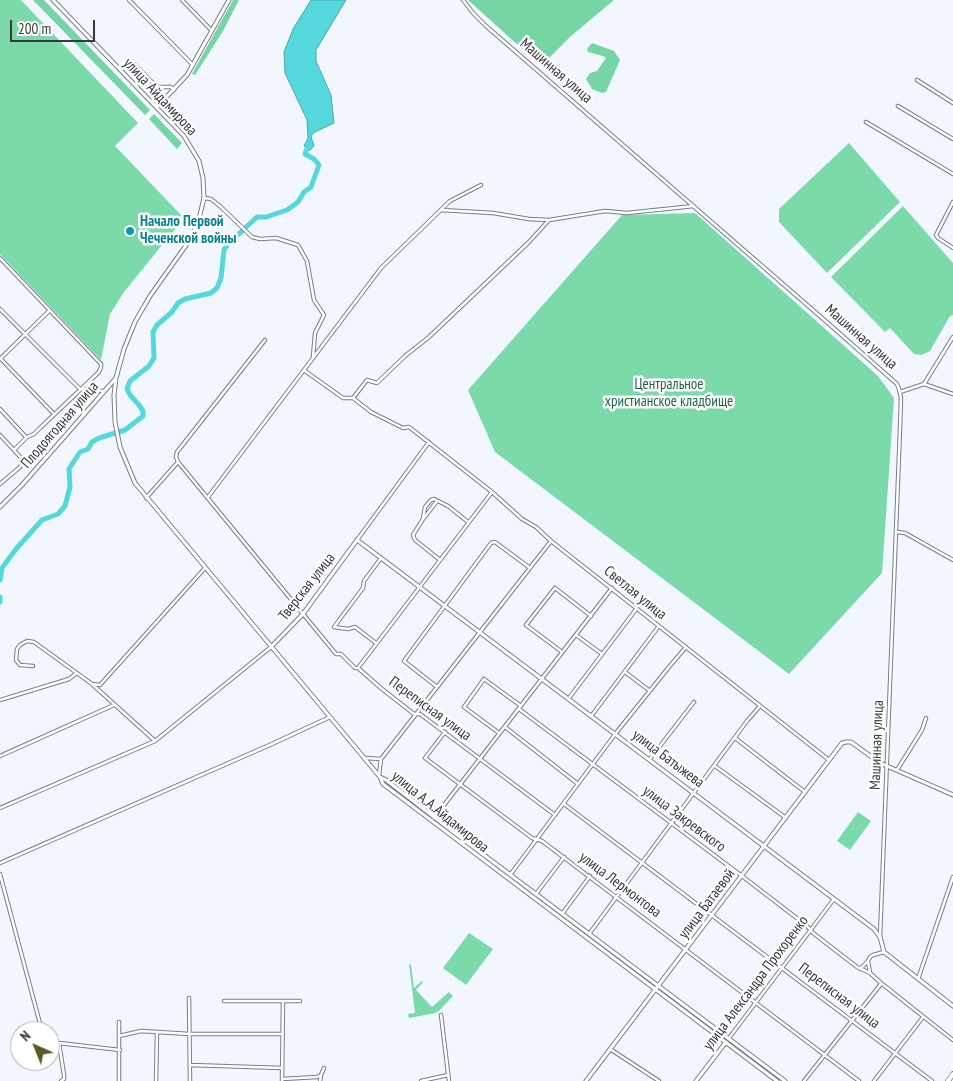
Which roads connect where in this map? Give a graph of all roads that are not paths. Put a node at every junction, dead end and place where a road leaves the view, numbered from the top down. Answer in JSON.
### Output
{"nodes":[{"id":1,"x":53,"y":0,"type":"edge"},
{"id":2,"x":129,"y":0,"type":"edge"},
{"id":3,"x":182,"y":0,"type":"edge"},
{"id":4,"x":229,"y":0,"type":"edge"},
{"id":5,"x":463,"y":0,"type":"edge"},
{"id":6,"x":212,"y":31,"type":"junction"},
{"id":7,"x":134,"y":64,"type":"dead end"},
{"id":8,"x":193,"y":65,"type":"junction"},
{"id":9,"x":917,"y":80,"type":"dead end"},
{"id":10,"x":174,"y":90,"type":"junction"},
{"id":11,"x":953,"y":102,"type":"edge"},
{"id":12,"x":898,"y":106,"type":"dead end"},
{"id":13,"x":157,"y":107,"type":"junction"},
{"id":14,"x":866,"y":122,"type":"dead end"},
{"id":15,"x":953,"y":139,"type":"edge"},
{"id":16,"x":953,"y":174,"type":"edge"},
{"id":17,"x":481,"y":185,"type":"dead end"},
{"id":18,"x":204,"y":198,"type":"junction"},
{"id":19,"x":953,"y":202,"type":"edge"},
{"id":20,"x":694,"y":206,"type":"junction"},
{"id":21,"x":952,"y":209,"type":"edge"},
{"id":22,"x":441,"y":210,"type":"junction"},
{"id":23,"x":549,"y":220,"type":"junction"},
{"id":24,"x":953,"y":248,"type":"edge"},
{"id":25,"x":0,"y":258,"type":"edge"},
{"id":26,"x":0,"y":309,"type":"edge"},
{"id":27,"x":50,"y":310,"type":"junction"},
{"id":28,"x":26,"y":334,"type":"junction"},
{"id":29,"x":953,"y":337,"type":"edge"},
{"id":30,"x":265,"y":340,"type":"dead end"},
{"id":31,"x":0,"y":358,"type":"edge"},
{"id":32,"x":313,"y":359,"type":"junction"},
{"id":33,"x":304,"y":371,"type":"junction"},
{"id":34,"x":116,"y":378,"type":"junction"},
{"id":35,"x":924,"y":384,"type":"junction"},
{"id":36,"x":80,"y":389,"type":"junction"},
{"id":37,"x":103,"y":391,"type":"junction"},
{"id":38,"x":900,"y":392,"type":"junction"},
{"id":39,"x":953,"y":394,"type":"edge"},
{"id":40,"x":353,"y":398,"type":"junction"},
{"id":41,"x":0,"y":408,"type":"edge"},
{"id":42,"x":54,"y":414,"type":"junction"},
{"id":43,"x":0,"y":435,"type":"edge"},
{"id":44,"x":27,"y":437,"type":"junction"},
{"id":45,"x":429,"y":442,"type":"junction"},
{"id":46,"x":120,"y":447,"type":"joint"},
{"id":47,"x":14,"y":450,"type":"junction"},
{"id":48,"x":178,"y":462,"type":"junction"},
{"id":49,"x":0,"y":484,"type":"edge"},
{"id":50,"x":492,"y":492,"type":"junction"},
{"id":51,"x":208,"y":497,"type":"junction"},
{"id":52,"x":146,"y":498,"type":"junction"},
{"id":53,"x":438,"y":500,"type":"junction"},
{"id":54,"x":0,"y":507,"type":"edge"},
{"id":55,"x":423,"y":519,"type":"junction"},
{"id":56,"x":468,"y":522,"type":"junction"},
{"id":57,"x":896,"y":532,"type":"junction"},
{"id":58,"x":357,"y":540,"type":"junction"},
{"id":59,"x":551,"y":541,"type":"junction"},
{"id":60,"x":382,"y":557,"type":"junction"},
{"id":61,"x":440,"y":560,"type":"junction"},
{"id":62,"x":953,"y":560,"type":"edge"},
{"id":63,"x":205,"y":568,"type":"junction"},
{"id":64,"x":530,"y":568,"type":"junction"},
{"id":65,"x":419,"y":586,"type":"junction"},
{"id":66,"x":612,"y":588,"type":"junction"},
{"id":67,"x":444,"y":604,"type":"junction"},
{"id":68,"x":637,"y":608,"type":"junction"},
{"id":69,"x":303,"y":614,"type":"junction"},
{"id":70,"x":591,"y":616,"type":"junction"},
{"id":71,"x":659,"y":626,"type":"junction"},
{"id":72,"x":480,"y":632,"type":"junction"},
{"id":73,"x":576,"y":635,"type":"junction"},
{"id":74,"x":376,"y":643,"type":"junction"},
{"id":75,"x":271,"y":647,"type":"junction"},
{"id":76,"x":686,"y":647,"type":"junction"},
{"id":77,"x":562,"y":652,"type":"junction"},
{"id":78,"x":602,"y":654,"type":"junction"},
{"id":79,"x":32,"y":666,"type":"dead end"},
{"id":80,"x":358,"y":668,"type":"junction"},
{"id":81,"x":625,"y":672,"type":"junction"},
{"id":82,"x":77,"y":673,"type":"junction"},
{"id":83,"x":542,"y":678,"type":"junction"},
{"id":84,"x":92,"y":684,"type":"junction"},
{"id":85,"x":437,"y":687,"type":"junction"},
{"id":86,"x":650,"y":691,"type":"junction"},
{"id":87,"x":569,"y":698,"type":"junction"},
{"id":88,"x":0,"y":700,"type":"edge"},
{"id":89,"x":694,"y":702,"type":"dead end"},
{"id":90,"x":114,"y":705,"type":"junction"},
{"id":91,"x":760,"y":706,"type":"junction"},
{"id":92,"x":520,"y":707,"type":"junction"},
{"id":93,"x":417,"y":714,"type":"junction"},
{"id":94,"x":592,"y":716,"type":"junction"},
{"id":95,"x":330,"y":717,"type":"junction"},
{"id":96,"x":926,"y":718,"type":"dead end"},
{"id":97,"x":505,"y":727,"type":"junction"},
{"id":98,"x":444,"y":732,"type":"junction"},
{"id":99,"x":500,"y":733,"type":"junction"},
{"id":100,"x":616,"y":734,"type":"junction"},
{"id":101,"x":735,"y":738,"type":"junction"},
{"id":102,"x":155,"y":741,"type":"junction"},
{"id":103,"x":0,"y":756,"type":"edge"},
{"id":104,"x":364,"y":758,"type":"junction"},
{"id":105,"x":480,"y":759,"type":"junction"},
{"id":106,"x":650,"y":759,"type":"junction"},
{"id":107,"x":381,"y":760,"type":"junction"},
{"id":108,"x":829,"y":760,"type":"junction"},
{"id":109,"x":592,"y":765,"type":"junction"},
{"id":110,"x":715,"y":766,"type":"junction"},
{"id":111,"x":888,"y":766,"type":"junction"},
{"id":112,"x":898,"y":770,"type":"junction"},
{"id":113,"x":379,"y":776,"type":"junction"},
{"id":114,"x":386,"y":780,"type":"junction"},
{"id":115,"x":383,"y":784,"type":"junction"},
{"id":116,"x":460,"y":784,"type":"junction"},
{"id":117,"x":578,"y":784,"type":"junction"},
{"id":118,"x":805,"y":792,"type":"junction"},
{"id":119,"x":694,"y":794,"type":"junction"},
{"id":120,"x":953,"y":795,"type":"edge"},
{"id":121,"x":564,"y":804,"type":"junction"},
{"id":122,"x":0,"y":808,"type":"edge"},
{"id":123,"x":555,"y":814,"type":"junction"},
{"id":124,"x":434,"y":818,"type":"junction"},
{"id":125,"x":786,"y":818,"type":"junction"},
{"id":126,"x":672,"y":824,"type":"junction"},
{"id":127,"x":537,"y":839,"type":"junction"},
{"id":128,"x":765,"y":846,"type":"junction"},
{"id":129,"x":564,"y":857,"type":"junction"},
{"id":130,"x":642,"y":862,"type":"junction"},
{"id":131,"x":0,"y":863,"type":"edge"},
{"id":132,"x":0,"y":874,"type":"edge"},
{"id":133,"x":510,"y":875,"type":"junction"},
{"id":134,"x":590,"y":876,"type":"junction"},
{"id":135,"x":742,"y":876,"type":"junction"},
{"id":136,"x":953,"y":877,"type":"edge"},
{"id":137,"x":536,"y":894,"type":"junction"},
{"id":138,"x":617,"y":897,"type":"junction"},
{"id":139,"x":834,"y":899,"type":"junction"},
{"id":140,"x":562,"y":914,"type":"junction"},
{"id":141,"x":713,"y":915,"type":"junction"},
{"id":142,"x":882,"y":922,"type":"junction"},
{"id":143,"x":874,"y":929,"type":"junction"},
{"id":144,"x":810,"y":930,"type":"junction"},
{"id":145,"x":589,"y":934,"type":"junction"},
{"id":146,"x":880,"y":937,"type":"junction"},
{"id":147,"x":686,"y":950,"type":"junction"},
{"id":148,"x":884,"y":952,"type":"junction"},
{"id":149,"x":868,"y":961,"type":"junction"},
{"id":150,"x":782,"y":968,"type":"junction"},
{"id":151,"x":860,"y":969,"type":"junction"},
{"id":152,"x":870,"y":973,"type":"junction"},
{"id":153,"x":918,"y":980,"type":"junction"},
{"id":154,"x":881,"y":983,"type":"junction"},
{"id":155,"x":659,"y":986,"type":"junction"},
{"id":156,"x":656,"y":990,"type":"junction"},
{"id":157,"x":189,"y":998,"type":"dead end"},
{"id":158,"x":224,"y":1001,"type":"dead end"},
{"id":159,"x":283,"y":1001,"type":"junction"},
{"id":160,"x":300,"y":1001,"type":"dead end"},
{"id":161,"x":756,"y":1002,"type":"junction"},
{"id":162,"x":953,"y":1006,"type":"edge"},
{"id":163,"x":441,"y":1015,"type":"dead end"},
{"id":164,"x":923,"y":1016,"type":"junction"},
{"id":165,"x":851,"y":1020,"type":"junction"},
{"id":166,"x":39,"y":1021,"type":"edge"},
{"id":167,"x":119,"y":1022,"type":"dead end"},
{"id":168,"x":157,"y":1033,"type":"junction"},
{"id":169,"x":190,"y":1034,"type":"junction"},
{"id":170,"x":282,"y":1034,"type":"junction"},
{"id":171,"x":119,"y":1036,"type":"junction"},
{"id":172,"x":728,"y":1038,"type":"junction"},
{"id":173,"x":953,"y":1040,"type":"edge"},
{"id":174,"x":726,"y":1042,"type":"junction"},
{"id":175,"x":60,"y":1043,"type":"edge"},
{"id":176,"x":60,"y":1049,"type":"edge"},
{"id":177,"x":610,"y":1049,"type":"junction"},
{"id":178,"x":120,"y":1050,"type":"junction"},
{"id":179,"x":895,"y":1053,"type":"junction"},
{"id":180,"x":825,"y":1055,"type":"junction"},
{"id":181,"x":190,"y":1065,"type":"junction"},
{"id":182,"x":282,"y":1068,"type":"junction"},
{"id":183,"x":324,"y":1068,"type":"dead end"},
{"id":184,"x":953,"y":1074,"type":"edge"},
{"id":185,"x":448,"y":1075,"type":"junction"},
{"id":186,"x":321,"y":1076,"type":"junction"},
{"id":187,"x":282,"y":1080,"type":"edge"},
{"id":188,"x":61,"y":1081,"type":"edge"},
{"id":189,"x":119,"y":1081,"type":"edge"},
{"id":190,"x":156,"y":1081,"type":"edge"},
{"id":191,"x":190,"y":1081,"type":"edge"},
{"id":192,"x":320,"y":1081,"type":"edge"},
{"id":193,"x":421,"y":1081,"type":"edge"},
{"id":194,"x":449,"y":1081,"type":"edge"},
{"id":195,"x":586,"y":1081,"type":"edge"},
{"id":196,"x":659,"y":1081,"type":"edge"},
{"id":197,"x":696,"y":1081,"type":"edge"},
{"id":198,"x":777,"y":1081,"type":"edge"},
{"id":199,"x":785,"y":1081,"type":"edge"},
{"id":200,"x":804,"y":1081,"type":"edge"},
{"id":201,"x":860,"y":1081,"type":"edge"},
{"id":202,"x":874,"y":1081,"type":"edge"},
{"id":203,"x":932,"y":1081,"type":"edge"},
{"id":204,"x":948,"y":1081,"type":"edge"}],
"edges":[{"from":1,"to":13,"type":"main road","name":"улица Айдамирова"},
{"from":2,"to":8,"type":"street"},
{"from":3,"to":6,"type":"street"},
{"from":4,"to":6,"type":"main road"},
{"from":5,"to":20,"type":"street","name":"Машинная улица"},
{"from":6,"to":8,"type":"main road"},
{"from":7,"to":10,"type":"street"},
{"from":8,"to":10,"type":"main road"},
{"from":9,"to":11,"type":"street"},
{"from":10,"to":13,"type":"main road"},
{"from":12,"to":15,"type":"street"},
{"from":13,"to":18,"type":"main road","name":"улица Айдамирова"},
{"from":14,"to":16,"type":"street"},
{"from":17,"to":22,"type":"street"},
{"from":18,"to":32,"type":"street"},
{"from":18,"to":34,"type":"main road","name":"улица Айдамирова"},
{"from":19,"to":21,"type":"street"},
{"from":20,"to":23,"type":"street"},
{"from":20,"to":38,"type":"street","name":"Машинная улица"},
{"from":21,"to":24,"type":"street"},
{"from":22,"to":23,"type":"street"},
{"from":22,"to":32,"type":"street"},
{"from":23,"to":40,"type":"street"},
{"from":25,"to":27,"type":"street"},
{"from":26,"to":28,"type":"street"},
{"from":27,"to":28,"type":"street"},
{"from":27,"to":36,"type":"street"},
{"from":28,"to":31,"type":"street"},
{"from":28,"to":36,"type":"street"},
{"from":29,"to":35,"type":"street"},
{"from":30,"to":48,"type":"street"},
{"from":31,"to":42,"type":"street"},
{"from":32,"to":33,"type":"street"},
{"from":33,"to":40,"type":"street","name":"Светлая улица"},
{"from":33,"to":51,"type":"street"},
{"from":34,"to":37,"type":"main road","name":"Плодоягодная улица"},
{"from":34,"to":46,"type":"main road","name":"улица Айдамирова"},
{"from":35,"to":38,"type":"street"},
{"from":35,"to":39,"type":"street"},
{"from":36,"to":37,"type":"street"},
{"from":36,"to":42,"type":"street"},
{"from":37,"to":54,"type":"main road","name":"Плодоягодная улица"},
{"from":38,"to":57,"type":"street","name":"Машинная улица"},
{"from":40,"to":45,"type":"street","name":"Светлая улица"},
{"from":41,"to":44,"type":"street"},
{"from":42,"to":44,"type":"street"},
{"from":43,"to":47,"type":"street"},
{"from":44,"to":47,"type":"street"},
{"from":45,"to":50,"type":"street","name":"Светлая улица"},
{"from":45,"to":58,"type":"street","name":"Тверская улица"},
{"from":46,"to":52,"type":"main road","name":"улица А.А.Айдамирова"},
{"from":47,"to":49,"type":"street"},
{"from":48,"to":51,"type":"street","name":"Переписная улица"},
{"from":48,"to":52,"type":"street"},
{"from":50,"to":56,"type":"street"},
{"from":50,"to":59,"type":"street","name":"Светлая улица"},
{"from":51,"to":69,"type":"street","name":"Переписная улица"},
{"from":52,"to":63,"type":"main road","name":"улица А.А.Айдамирова"},
{"from":53,"to":55,"type":"street"},
{"from":53,"to":55,"type":"street"},
{"from":53,"to":56,"type":"street"},
{"from":55,"to":61,"type":"street"},
{"from":56,"to":61,"type":"street"},
{"from":57,"to":62,"type":"street"},
{"from":57,"to":111,"type":"street","name":"Машинная улица"},
{"from":58,"to":60,"type":"main road","name":"улица Батыжева"},
{"from":58,"to":69,"type":"main road","name":"Тверская улица"},
{"from":59,"to":64,"type":"street"},
{"from":59,"to":66,"type":"street","name":"Светлая улица"},
{"from":60,"to":65,"type":"main road","name":"улица Батыжева"},
{"from":60,"to":74,"type":"street"},
{"from":61,"to":65,"type":"street"},
{"from":63,"to":75,"type":"main road","name":"улица А.А.Айдамирова"},
{"from":63,"to":84,"type":"street"},
{"from":64,"to":67,"type":"street"},
{"from":64,"to":72,"type":"street"},
{"from":65,"to":67,"type":"main road","name":"улица Батыжева"},
{"from":65,"to":74,"type":"street"},
{"from":66,"to":68,"type":"street","name":"Светлая улица"},
{"from":66,"to":70,"type":"street"},
{"from":67,"to":72,"type":"main road","name":"улица Батыжева"},
{"from":67,"to":85,"type":"street"},
{"from":68,"to":71,"type":"street","name":"Светлая улица"},
{"from":68,"to":78,"type":"street"},
{"from":69,"to":75,"type":"main road","name":"Тверская улица"},
{"from":69,"to":80,"type":"street","name":"Переписная улица"},
{"from":70,"to":73,"type":"street"},
{"from":70,"to":77,"type":"street"},
{"from":71,"to":76,"type":"street","name":"Светлая улица"},
{"from":71,"to":81,"type":"street"},
{"from":72,"to":83,"type":"main road","name":"улица Батыжева"},
{"from":72,"to":85,"type":"street"},
{"from":73,"to":77,"type":"street"},
{"from":73,"to":78,"type":"street"},
{"from":74,"to":80,"type":"street"},
{"from":75,"to":95,"type":"main road","name":"улица А.А.Айдамирова"},
{"from":75,"to":102,"type":"street","name":"Тверская улица"},
{"from":76,"to":86,"type":"street"},
{"from":76,"to":91,"type":"street","name":"Светлая улица"},
{"from":77,"to":83,"type":"street"},
{"from":78,"to":87,"type":"street"},
{"from":79,"to":82,"type":"street"},
{"from":80,"to":93,"type":"street","name":"Переписная улица"},
{"from":81,"to":86,"type":"street"},
{"from":81,"to":94,"type":"street"},
{"from":82,"to":84,"type":"street"},
{"from":82,"to":88,"type":"street"},
{"from":83,"to":87,"type":"main road","name":"улица Батыжева"},
{"from":83,"to":92,"type":"street"},
{"from":84,"to":90,"type":"street"},
{"from":85,"to":93,"type":"street"},
{"from":86,"to":100,"type":"street"},
{"from":87,"to":94,"type":"main road","name":"улица Батыжева"},
{"from":89,"to":106,"type":"street"},
{"from":90,"to":102,"type":"street"},
{"from":90,"to":103,"type":"street"},
{"from":91,"to":101,"type":"street"},
{"from":91,"to":108,"type":"street","name":"Светлая улица"},
{"from":92,"to":97,"type":"street"},
{"from":92,"to":99,"type":"street","name":"улица Закревского"},
{"from":92,"to":109,"type":"street","name":"улица Закревского"},
{"from":93,"to":98,"type":"street","name":"Переписная улица"},
{"from":93,"to":107,"type":"street"},
{"from":94,"to":100,"type":"main road","name":"улица Батыжева"},
{"from":95,"to":104,"type":"main road","name":"улица А.А.Айдамирова"},
{"from":95,"to":131,"type":"street"},
{"from":96,"to":112,"type":"street"},
{"from":97,"to":99,"type":"street"},
{"from":97,"to":117,"type":"street"},
{"from":98,"to":105,"type":"street","name":"Переписная улица"},
{"from":98,"to":116,"type":"street","name":"улица Лермонтова"},
{"from":99,"to":105,"type":"street"},
{"from":100,"to":106,"type":"main road","name":"улица Батыжева"},
{"from":100,"to":109,"type":"street"},
{"from":101,"to":110,"type":"street"},
{"from":101,"to":118,"type":"street"},
{"from":102,"to":122,"type":"street","name":"Тверская улица"},
{"from":104,"to":107,"type":"street"},
{"from":104,"to":113,"type":"main road","name":"улица А.А.Айдамирова"},
{"from":105,"to":116,"type":"street"},
{"from":105,"to":123,"type":"street","name":"Переписная улица"},
{"from":106,"to":119,"type":"main road","name":"улица Батыжева"},
{"from":107,"to":113,"type":"street"},
{"from":108,"to":111,"type":"main road","name":"улица Батаевой"},
{"from":108,"to":118,"type":"main road","name":"улица Батаевой"},
{"from":109,"to":117,"type":"street"},
{"from":109,"to":126,"type":"street","name":"улица Закревского"},
{"from":110,"to":119,"type":"street"},
{"from":110,"to":125,"type":"street"},
{"from":111,"to":112,"type":"main road"},
{"from":111,"to":142,"type":"street","name":"Машинная улица"},
{"from":112,"to":120,"type":"main road"},
{"from":113,"to":114,"type":"main road"},
{"from":113,"to":115,"type":"main road","name":"улица А.А.Айдамирова"},
{"from":114,"to":115,"type":"main road"},
{"from":114,"to":124,"type":"main road","name":"улица А.А.Айдамирова"},
{"from":115,"to":156,"type":"main road","name":"улица А.А.Айдамирова"},
{"from":116,"to":124,"type":"street"},
{"from":116,"to":127,"type":"street","name":"улица Лермонтова"},
{"from":117,"to":121,"type":"street"},
{"from":118,"to":125,"type":"main road","name":"улица Батаевой"},
{"from":119,"to":126,"type":"street"},
{"from":119,"to":128,"type":"main road","name":"улица Батыжева"},
{"from":121,"to":123,"type":"street"},
{"from":121,"to":130,"type":"street","name":"Переписная улица"},
{"from":123,"to":127,"type":"street"},
{"from":124,"to":133,"type":"main road","name":"улица А.А.Айдамирова"},
{"from":125,"to":128,"type":"main road","name":"улица Батаевой"},
{"from":126,"to":130,"type":"street"},
{"from":126,"to":135,"type":"street","name":"улица Закревского"},
{"from":127,"to":129,"type":"street","name":"улица Лермонтова"},
{"from":127,"to":133,"type":"street"},
{"from":128,"to":135,"type":"main road","name":"улица Батаевой"},
{"from":128,"to":139,"type":"main road","name":"улица Батыжева"},
{"from":129,"to":134,"type":"street","name":"улица Лермонтова"},
{"from":129,"to":137,"type":"street"},
{"from":130,"to":138,"type":"street"},
{"from":130,"to":141,"type":"street","name":"Переписная улица"},
{"from":132,"to":166,"type":"street"},
{"from":133,"to":137,"type":"main road","name":"улица А.А.Айдамирова"},
{"from":134,"to":138,"type":"street","name":"улица Лермонтова"},
{"from":134,"to":140,"type":"street"},
{"from":135,"to":141,"type":"main road","name":"улица Батаевой"},
{"from":135,"to":144,"type":"street","name":"улица Закревского"},
{"from":136,"to":153,"type":"street"},
{"from":137,"to":140,"type":"main road","name":"улица А.А.Айдамирова"},
{"from":138,"to":145,"type":"street"},
{"from":138,"to":147,"type":"street","name":"улица Лермонтова"},
{"from":139,"to":143,"type":"main road","name":"улица Батыжева"},
{"from":139,"to":144,"type":"street","name":"улица Александра Прохоренко"},
{"from":140,"to":145,"type":"main road","name":"улица А.А.Айдамирова"},
{"from":141,"to":147,"type":"main road","name":"улица Батаевой"},
{"from":141,"to":150,"type":"street","name":"Переписная улица"},
{"from":142,"to":143,"type":"street"},
{"from":142,"to":146,"type":"street","name":"Машинная улица"},
{"from":143,"to":146,"type":"main road","name":"улица Батыжева"},
{"from":144,"to":150,"type":"street","name":"улица Александра Прохоренко"},
{"from":144,"to":151,"type":"street","name":"улица Закревского"},
{"from":145,"to":155,"type":"main road","name":"улица А.А.Айдамирова"},
{"from":146,"to":148,"type":"main road","name":"улица Батыжева"},
{"from":147,"to":155,"type":"main road","name":"улица Батаевой"},
{"from":147,"to":161,"type":"street","name":"улица Лермонтова"},
{"from":148,"to":149,"type":"street"},
{"from":148,"to":153,"type":"main road"},
{"from":149,"to":151,"type":"street"},
{"from":149,"to":152,"type":"street"},
{"from":150,"to":161,"type":"street","name":"улица Александра Прохоренко"},
{"from":150,"to":165,"type":"street","name":"Переписная улица"},
{"from":151,"to":152,"type":"street","name":"улица Закревского"},
{"from":152,"to":154,"type":"street","name":"улица Закревского"},
{"from":153,"to":162,"type":"main road"},
{"from":154,"to":164,"type":"street","name":"улица Закревского"},
{"from":154,"to":165,"type":"street"},
{"from":155,"to":156,"type":"main road","name":"улица Батаевой"},
{"from":155,"to":172,"type":"main road","name":"улица А.А.Айдамирова"},
{"from":156,"to":174,"type":"main road","name":"улица А.А.Айдамирова"},
{"from":156,"to":177,"type":"main road","name":"улица Батаевой"},
{"from":157,"to":169,"type":"street"},
{"from":158,"to":159,"type":"street"},
{"from":159,"to":160,"type":"street"},
{"from":159,"to":170,"type":"street"},
{"from":161,"to":172,"type":"street","name":"улица Александра Прохоренко"},
{"from":161,"to":180,"type":"street","name":"улица Лермонтова"},
{"from":163,"to":185,"type":"street"},
{"from":164,"to":173,"type":"street","name":"улица Закревского"},
{"from":164,"to":179,"type":"street"},
{"from":165,"to":179,"type":"street","name":"Переписная улица"},
{"from":165,"to":180,"type":"street"},
{"from":167,"to":171,"type":"street"},
{"from":168,"to":169,"type":"street"},
{"from":168,"to":171,"type":"street"},
{"from":168,"to":190,"type":"street"},
{"from":169,"to":170,"type":"street"},
{"from":169,"to":181,"type":"street"},
{"from":170,"to":182,"type":"street"},
{"from":171,"to":178,"type":"street"},
{"from":172,"to":174,"type":"main road","name":"улица Александра Прохоренко"},
{"from":172,"to":199,"type":"main road","name":"улица А.А.Айдамирова"},
{"from":174,"to":197,"type":"main road","name":"улица Александра Прохоренко"},
{"from":174,"to":198,"type":"main road","name":"улица А.А.Айдамирова"},
{"from":175,"to":178,"type":"street"},
{"from":176,"to":188,"type":"street"},
{"from":177,"to":195,"type":"main road","name":"улица Батаевой"},
{"from":177,"to":196,"type":"street"},
{"from":178,"to":189,"type":"street"},
{"from":179,"to":202,"type":"street"},
{"from":179,"to":203,"type":"street","name":"Переписная улица"},
{"from":180,"to":200,"type":"street"},
{"from":180,"to":201,"type":"street","name":"улица Лермонтова"},
{"from":181,"to":182,"type":"street"},
{"from":181,"to":191,"type":"street"},
{"from":182,"to":187,"type":"street"},
{"from":183,"to":186,"type":"street"},
{"from":184,"to":204,"type":"main road"},
{"from":185,"to":193,"type":"street"},
{"from":185,"to":194,"type":"street"},
{"from":186,"to":187,"type":"street"},
{"from":186,"to":192,"type":"street"}]}
